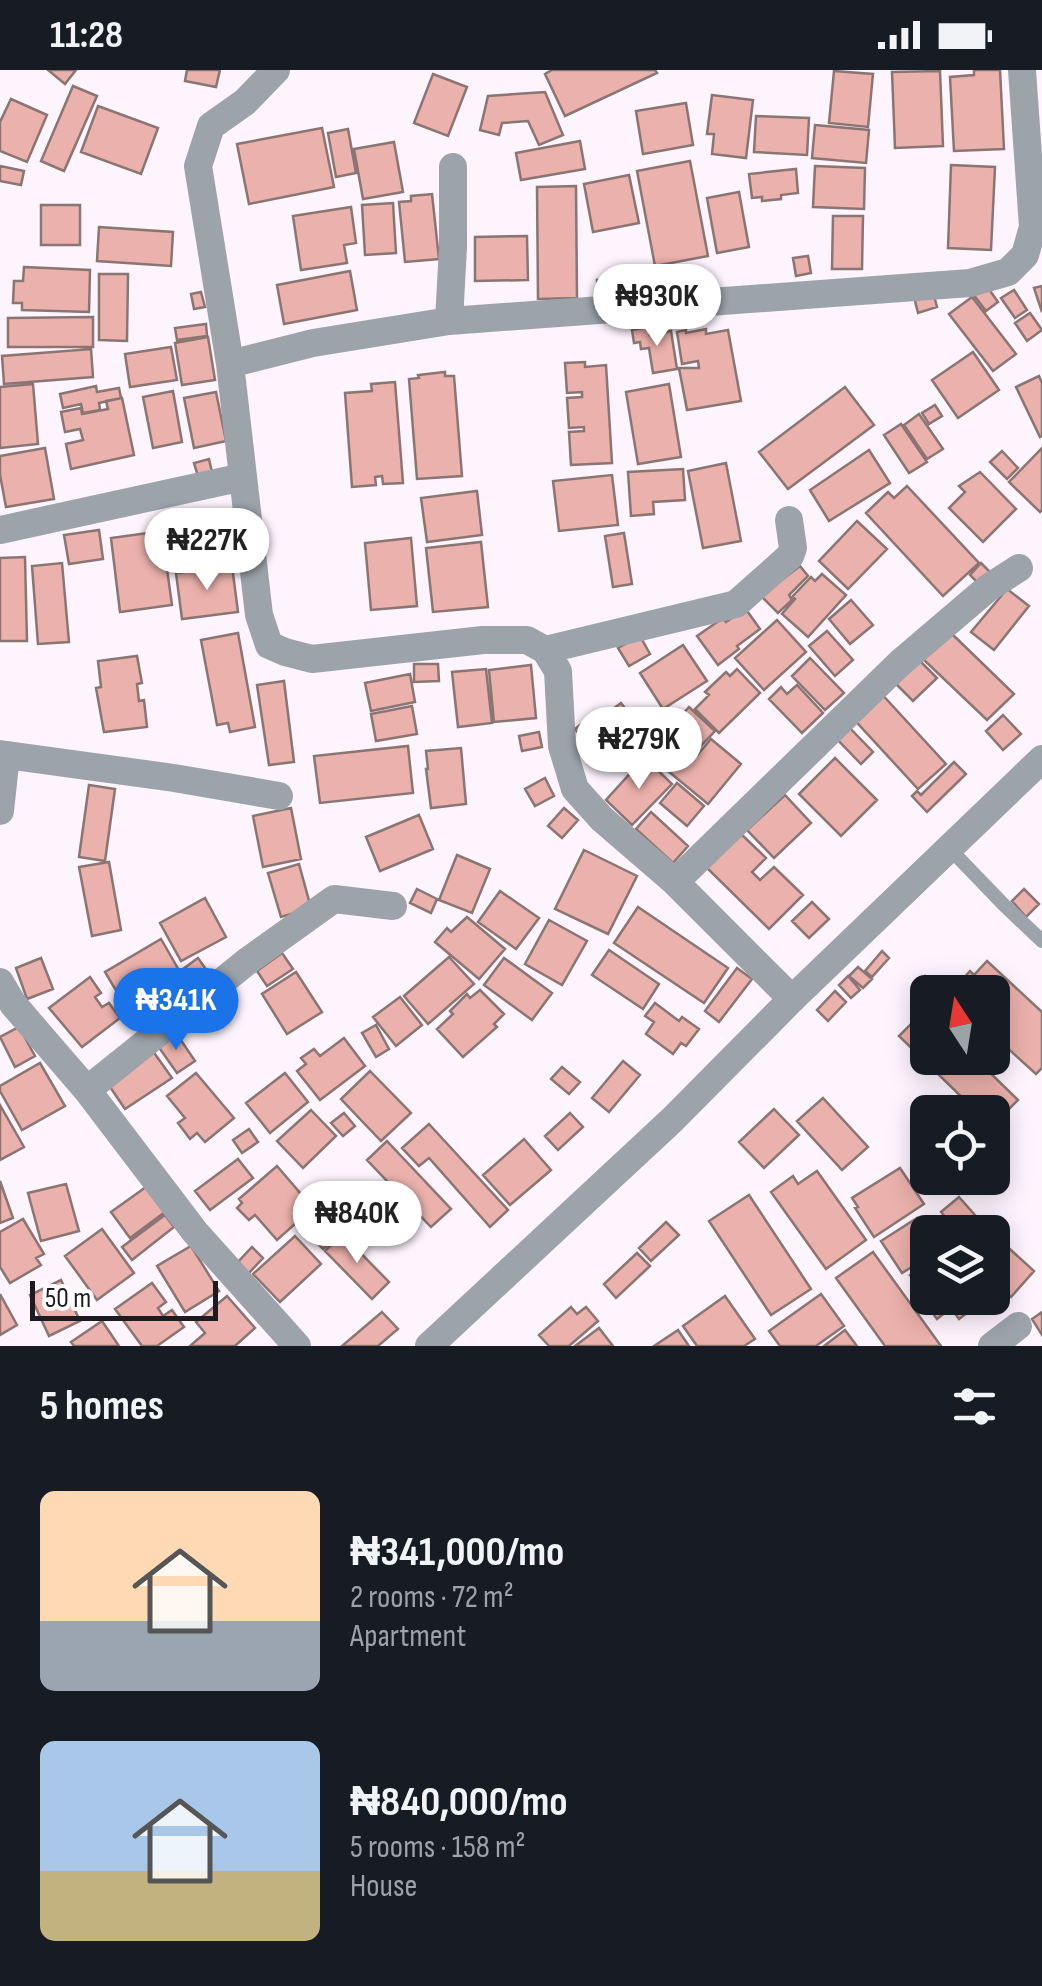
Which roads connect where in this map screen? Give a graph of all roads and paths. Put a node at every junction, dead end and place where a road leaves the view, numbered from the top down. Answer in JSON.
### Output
{"nodes":[{"id":1,"x":276,"y":70,"type":"edge"},
{"id":2,"x":1022,"y":70,"type":"edge"},
{"id":3,"x":453,"y":166,"type":"dead end"},
{"id":4,"x":449,"y":321,"type":"junction"},
{"id":5,"x":230,"y":364,"type":"junction"},
{"id":6,"x":243,"y":477,"type":"junction"},
{"id":7,"x":789,"y":520,"type":"dead end"},
{"id":8,"x":0,"y":530,"type":"edge"},
{"id":9,"x":1019,"y":568,"type":"dead end"},
{"id":10,"x":545,"y":650,"type":"junction"},
{"id":11,"x":3,"y":754,"type":"edge"},
{"id":12,"x":1040,"y":765,"type":"edge"},
{"id":13,"x":279,"y":796,"type":"dead end"},
{"id":14,"x":0,"y":810,"type":"edge"},
{"id":15,"x":950,"y":849,"type":"junction"},
{"id":16,"x":675,"y":882,"type":"junction"},
{"id":17,"x":393,"y":906,"type":"dead end"},
{"id":18,"x":1042,"y":940,"type":"edge"},
{"id":19,"x":0,"y":982,"type":"edge"},
{"id":20,"x":792,"y":999,"type":"junction"},
{"id":21,"x":87,"y":1090,"type":"junction"},
{"id":22,"x":1018,"y":1326,"type":"dead end"},
{"id":23,"x":297,"y":1346,"type":"edge"},
{"id":24,"x":429,"y":1346,"type":"edge"},
{"id":25,"x":992,"y":1346,"type":"edge"}],
"edges":[{"from":1,"to":5,"type":"street"},
{"from":2,"to":4,"type":"street"},
{"from":3,"to":4,"type":"street"},
{"from":4,"to":5,"type":"street"},
{"from":5,"to":6,"type":"street"},
{"from":6,"to":8,"type":"street"},
{"from":6,"to":10,"type":"street"},
{"from":7,"to":10,"type":"street"},
{"from":9,"to":16,"type":"street"},
{"from":10,"to":16,"type":"street"},
{"from":11,"to":13,"type":"street"},
{"from":11,"to":14,"type":"street"},
{"from":12,"to":15,"type":"street"},
{"from":15,"to":18,"type":"lane"},
{"from":15,"to":20,"type":"street"},
{"from":16,"to":20,"type":"street"},
{"from":17,"to":21,"type":"street"},
{"from":19,"to":21,"type":"street"},
{"from":20,"to":24,"type":"street"},
{"from":21,"to":23,"type":"street"},
{"from":22,"to":25,"type":"street"}]}
